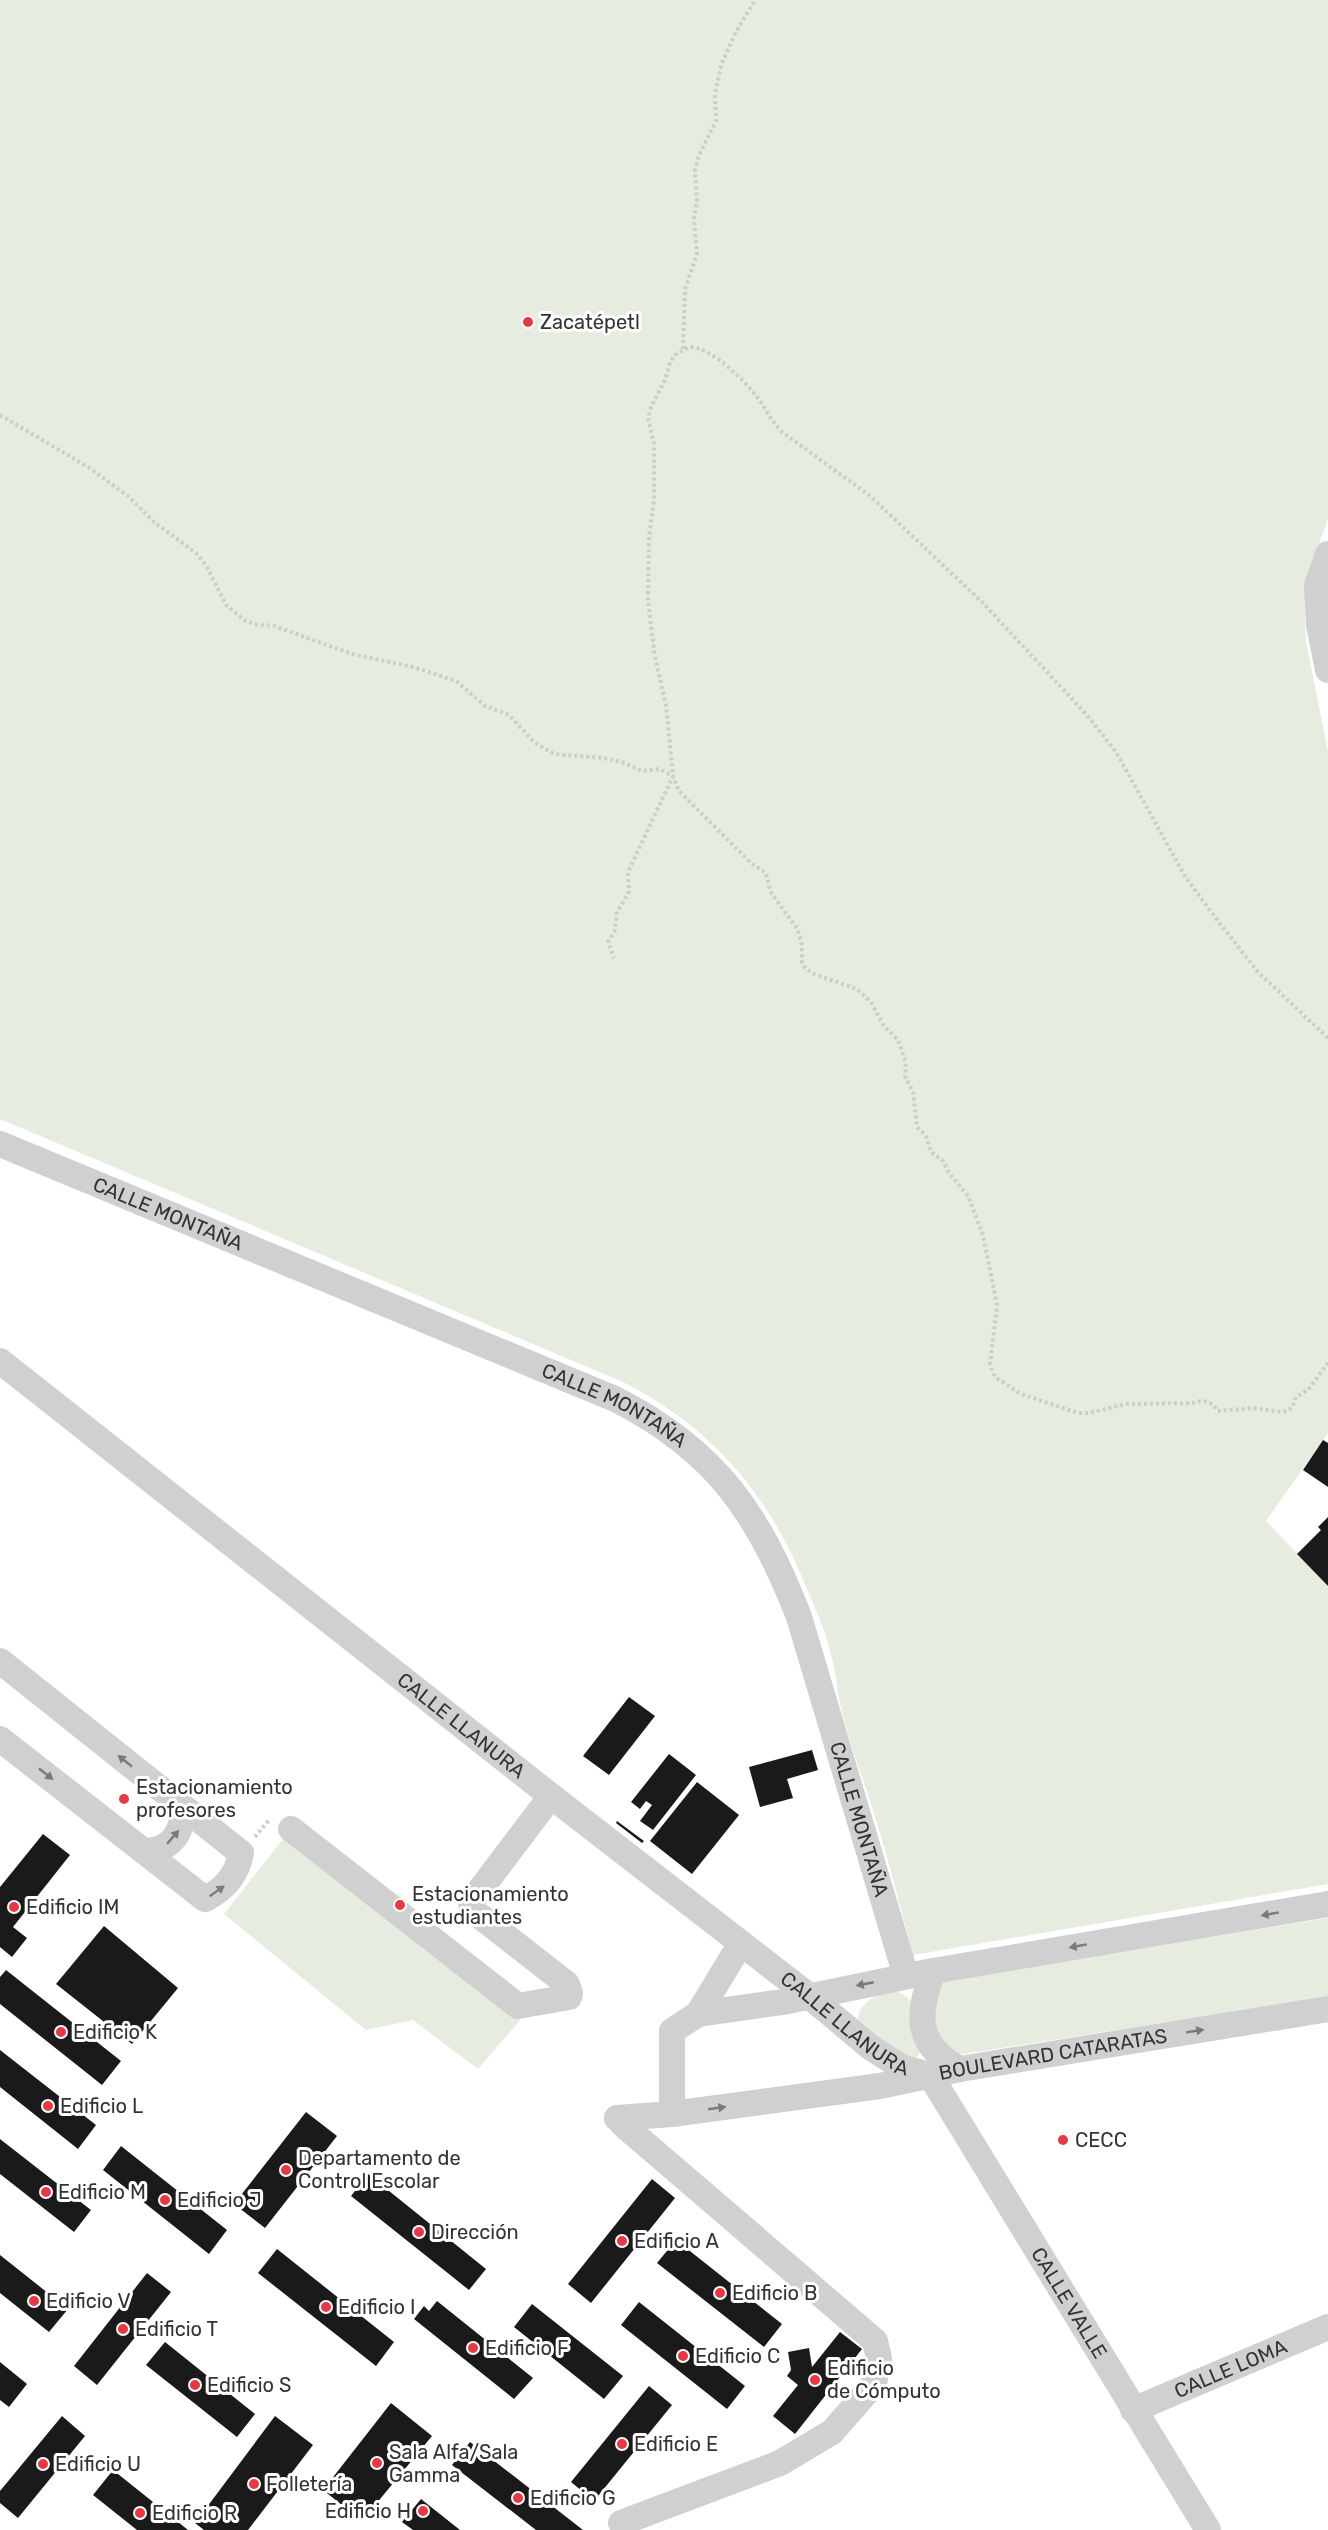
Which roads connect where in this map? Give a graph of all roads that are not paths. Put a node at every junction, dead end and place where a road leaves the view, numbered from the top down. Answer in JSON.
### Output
{"nodes":[{"id":1,"x":1328,"y":554,"type":"edge"},
{"id":2,"x":1328,"y":670,"type":"edge"},
{"id":3,"x":0,"y":1144,"type":"edge"},
{"id":4,"x":0,"y":1361,"type":"edge"},
{"id":5,"x":0,"y":1661,"type":"edge"},
{"id":6,"x":0,"y":1738,"type":"edge"},
{"id":7,"x":550,"y":1796,"type":"junction"},
{"id":8,"x":182,"y":1807,"type":"junction"},
{"id":9,"x":291,"y":1828,"type":"road end"},
{"id":10,"x":144,"y":1851,"type":"junction"},
{"id":11,"x":1328,"y":1904,"type":"edge"},
{"id":12,"x":741,"y":1943,"type":"junction"},
{"id":13,"x":933,"y":1971,"type":"junction"},
{"id":14,"x":906,"y":1976,"type":"junction"},
{"id":15,"x":808,"y":1995,"type":"junction"},
{"id":16,"x":1328,"y":2009,"type":"edge"},
{"id":17,"x":698,"y":2014,"type":"junction"},
{"id":18,"x":960,"y":2069,"type":"junction"},
{"id":19,"x":930,"y":2075,"type":"junction"},
{"id":20,"x":672,"y":2114,"type":"junction"},
{"id":21,"x":1328,"y":2327,"type":"edge"},
{"id":22,"x":1133,"y":2410,"type":"junction"},
{"id":23,"x":621,"y":2523,"type":"dead end"},
{"id":24,"x":1208,"y":2530,"type":"edge"}],
"edges":[{"from":1,"to":2,"type":"street"},
{"from":3,"to":14,"type":"street","name":"CALLE MONTAÑA"},
{"from":4,"to":7,"type":"street","name":"CALLE LLANURA"},
{"from":8,"to":5,"type":"street","one_way":true},
{"from":6,"to":10,"type":"street","one_way":true},
{"from":7,"to":9,"type":"street"},
{"from":7,"to":12,"type":"street","name":"CALLE LLANURA"},
{"from":10,"to":8,"type":"street","one_way":true},
{"from":10,"to":8,"type":"street","one_way":true},
{"from":11,"to":13,"type":"street","one_way":true},
{"from":12,"to":15,"type":"street","name":"CALLE LLANURA"},
{"from":12,"to":17,"type":"street"},
{"from":13,"to":14,"type":"street"},
{"from":13,"to":18,"type":"street"},
{"from":14,"to":15,"type":"street","one_way":true},
{"from":15,"to":17,"type":"street"},
{"from":15,"to":19,"type":"street","name":"CALLE LLANURA"},
{"from":18,"to":16,"type":"street","name":"BOULEVARD CATARATAS","one_way":true},
{"from":17,"to":20,"type":"street"},
{"from":18,"to":19,"type":"street","name":"BOULEVARD CATARATAS"},
{"from":20,"to":19,"type":"street","name":"BOULEVARD CATARATAS","one_way":true},
{"from":19,"to":22,"type":"street","name":"CALLE VALLE"},
{"from":20,"to":23,"type":"street","name":"BOULEVARD CATARATAS"},
{"from":21,"to":22,"type":"street","name":"CALLE LOMA"},
{"from":22,"to":24,"type":"street","name":"CALLE VALLE"}]}
